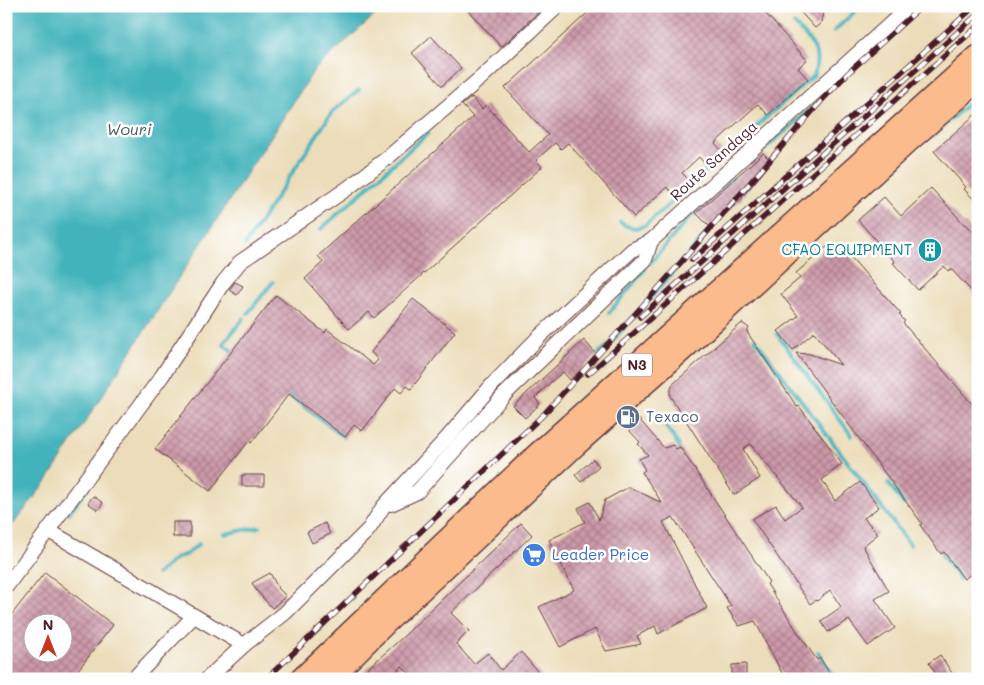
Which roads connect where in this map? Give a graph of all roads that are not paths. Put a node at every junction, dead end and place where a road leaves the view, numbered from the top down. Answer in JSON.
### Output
{"nodes":[{"id":1,"x":558,"y":6,"type":"edge"},
{"id":2,"x":910,"y":6,"type":"edge"},
{"id":3,"x":978,"y":56,"type":"edge"},
{"id":4,"x":978,"y":81,"type":"edge"},
{"id":5,"x":651,"y":241,"type":"junction"},
{"id":6,"x":452,"y":443,"type":"junction"},
{"id":7,"x":49,"y":531,"type":"junction"},
{"id":8,"x":6,"y":587,"type":"edge"},
{"id":9,"x":194,"y":616,"type":"junction"},
{"id":10,"x":244,"y":645,"type":"junction"},
{"id":11,"x":132,"y":679,"type":"edge"},
{"id":12,"x":207,"y":679,"type":"edge"},
{"id":13,"x":301,"y":679,"type":"edge"},
{"id":14,"x":330,"y":679,"type":"edge"}],
"edges":[{"from":1,"to":7,"type":"street"},
{"from":2,"to":5,"type":"street","name":"Route Sandaga"},
{"from":3,"to":13,"type":"highway","number":"N3"},
{"from":4,"to":14,"type":"highway","number":"N3"},
{"from":5,"to":6,"type":"street"},
{"from":5,"to":6,"type":"street","name":"Route Sandaga"},
{"from":6,"to":10,"type":"street"},
{"from":7,"to":8,"type":"street"},
{"from":7,"to":9,"type":"street"},
{"from":9,"to":10,"type":"street"},
{"from":9,"to":11,"type":"street"},
{"from":10,"to":12,"type":"street"}]}
